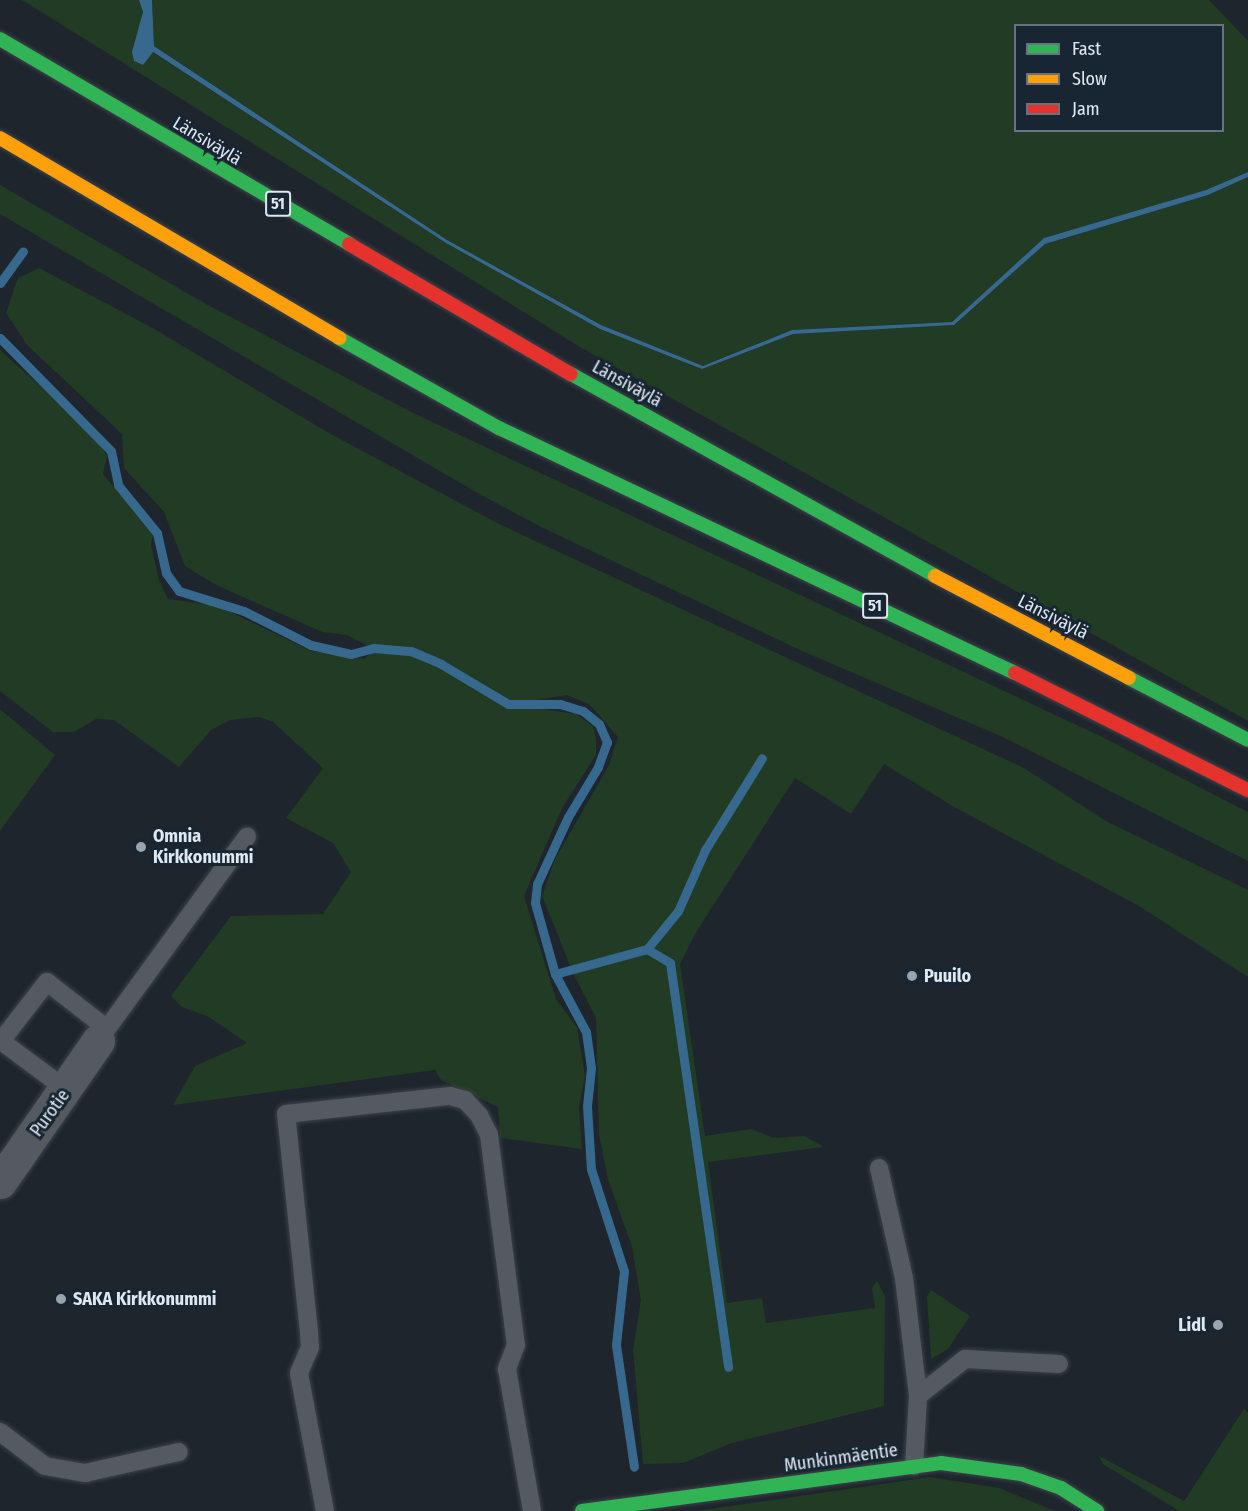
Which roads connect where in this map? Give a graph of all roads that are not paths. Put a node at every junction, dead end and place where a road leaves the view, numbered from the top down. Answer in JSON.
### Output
{"nodes":[{"id":1,"x":0,"y":39,"type":"edge"},
{"id":2,"x":0,"y":138,"type":"edge"},
{"id":3,"x":1248,"y":740,"type":"edge"},
{"id":4,"x":1248,"y":790,"type":"edge"},
{"id":5,"x":247,"y":837,"type":"dead end"},
{"id":6,"x":102,"y":1034,"type":"junction"},
{"id":7,"x":67,"y":1090,"type":"junction"},
{"id":8,"x":879,"y":1168,"type":"dead end"},
{"id":9,"x":0,"y":1182,"type":"edge"},
{"id":10,"x":1059,"y":1364,"type":"dead end"},
{"id":11,"x":918,"y":1396,"type":"junction"},
{"id":12,"x":0,"y":1432,"type":"edge"},
{"id":13,"x":179,"y":1452,"type":"dead end"},
{"id":14,"x":914,"y":1466,"type":"junction"},
{"id":15,"x":325,"y":1511,"type":"edge"},
{"id":16,"x":532,"y":1511,"type":"edge"},
{"id":17,"x":582,"y":1511,"type":"edge"},
{"id":18,"x":1097,"y":1511,"type":"edge"}],
"edges":[{"from":1,"to":3,"type":"main road","name":"Länsiväylä","number":"51"},
{"from":2,"to":4,"type":"main road","number":"51"},
{"from":5,"to":6,"type":"lane"},
{"from":6,"to":7,"type":"street","name":"Purotie"},
{"from":6,"to":7,"type":"lane"},
{"from":7,"to":9,"type":"street","name":"Purotie"},
{"from":8,"to":11,"type":"lane"},
{"from":10,"to":11,"type":"lane"},
{"from":11,"to":14,"type":"lane"},
{"from":12,"to":13,"type":"lane"},
{"from":14,"to":17,"type":"main road","name":"Munkinmäentie"},
{"from":14,"to":18,"type":"main road","name":"Munkinmäentie"},
{"from":15,"to":16,"type":"lane"}]}
